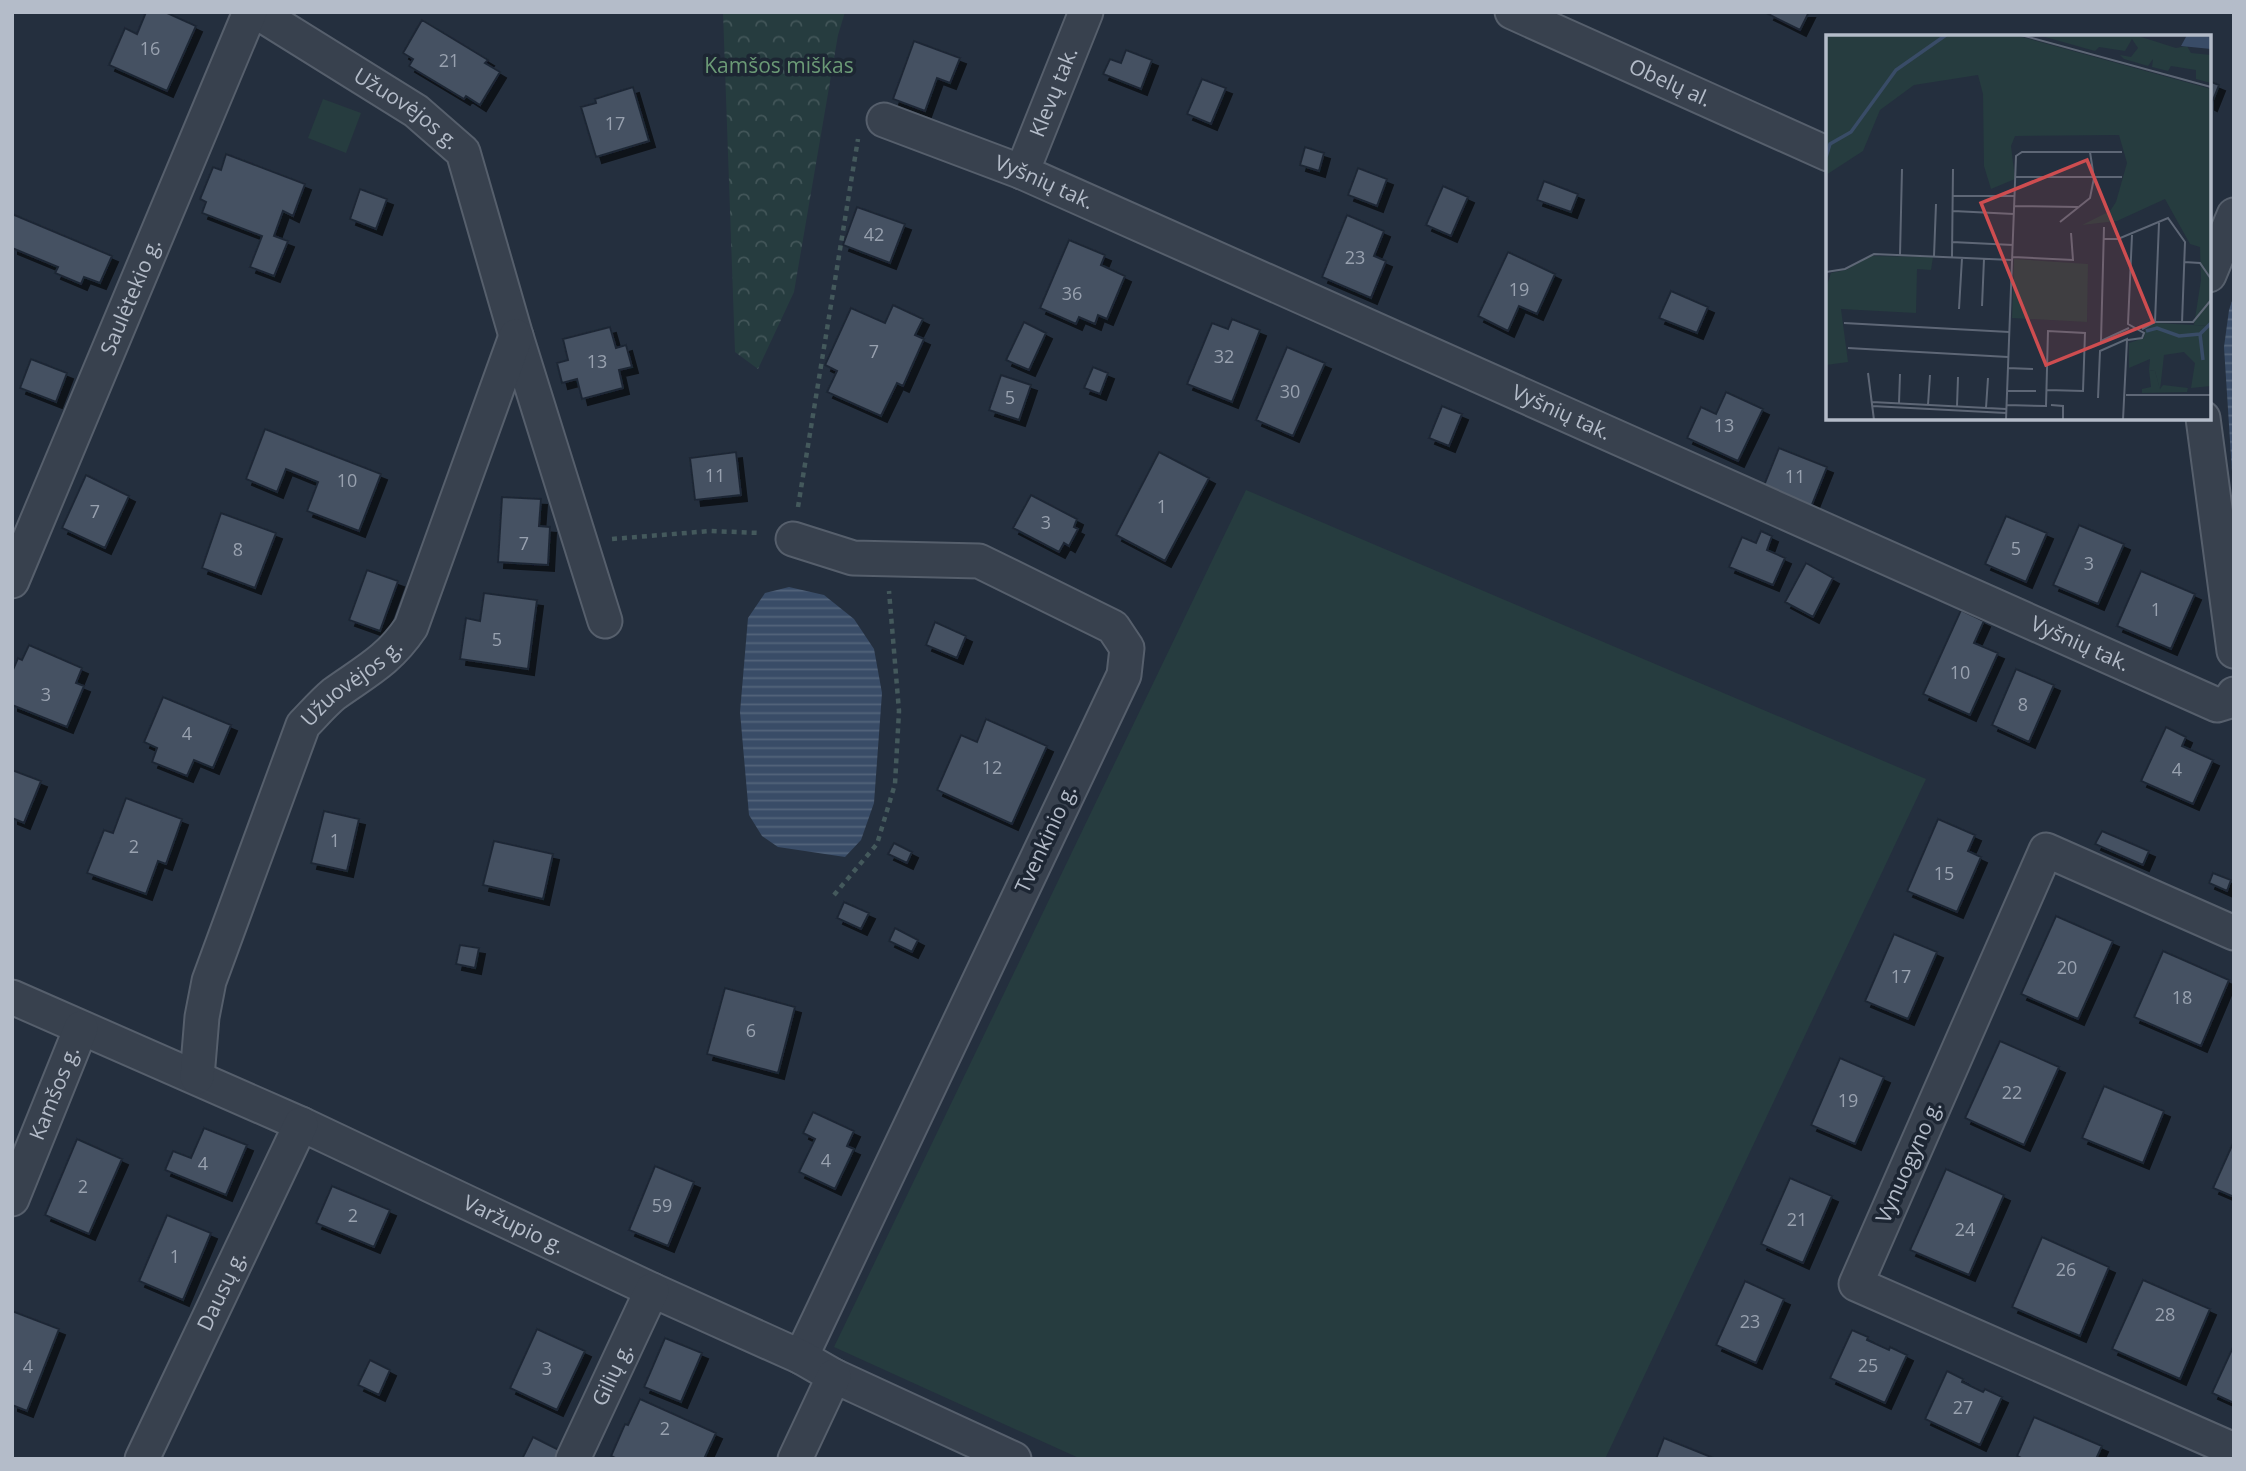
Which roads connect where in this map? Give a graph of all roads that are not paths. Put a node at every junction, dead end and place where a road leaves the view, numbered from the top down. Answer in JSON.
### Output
{"nodes":[{"id":1,"x":250,"y":12,"type":"edge"},
{"id":2,"x":257,"y":12,"type":"edge"},
{"id":3,"x":1086,"y":12,"type":"edge"},
{"id":4,"x":1511,"y":12,"type":"edge"},
{"id":5,"x":872,"y":125,"type":"road end"},
{"id":6,"x":1826,"y":153,"type":"edge"},
{"id":7,"x":1022,"y":172,"type":"junction"},
{"id":8,"x":2234,"y":215,"type":"edge"},
{"id":9,"x":2211,"y":270,"type":"edge"},
{"id":10,"x":516,"y":336,"type":"junction"},
{"id":11,"x":2203,"y":420,"type":"edge"},
{"id":12,"x":793,"y":539,"type":"road end"},
{"id":13,"x":12,"y":581,"type":"edge"},
{"id":14,"x":605,"y":621,"type":"dead end"},
{"id":15,"x":2234,"y":651,"type":"edge"},
{"id":16,"x":2234,"y":694,"type":"edge"},
{"id":17,"x":2234,"y":933,"type":"edge"},
{"id":18,"x":12,"y":997,"type":"edge"},
{"id":19,"x":82,"y":1028,"type":"junction"},
{"id":20,"x":197,"y":1077,"type":"junction"},
{"id":21,"x":301,"y":1124,"type":"junction"},
{"id":22,"x":12,"y":1199,"type":"edge"},
{"id":23,"x":652,"y":1290,"type":"junction"},
{"id":24,"x":801,"y":1357,"type":"junction"},
{"id":25,"x":834,"y":1376,"type":"junction"},
{"id":26,"x":2234,"y":1450,"type":"edge"},
{"id":27,"x":142,"y":1459,"type":"edge"},
{"id":28,"x":573,"y":1459,"type":"edge"},
{"id":29,"x":795,"y":1459,"type":"edge"},
{"id":30,"x":1014,"y":1459,"type":"edge"}],
"edges":[{"from":1,"to":13,"type":"street","name":"Saulėtekio g."},
{"from":2,"to":10,"type":"street","name":"Užuovėjos g."},
{"from":3,"to":7,"type":"street","name":"Klevų tak."},
{"from":4,"to":6,"type":"street","name":"Obelų al."},
{"from":5,"to":7,"type":"street","name":"Vyšnių tak."},
{"from":7,"to":16,"type":"street","name":"Vyšnių tak."},
{"from":8,"to":9,"type":"street"},
{"from":10,"to":14,"type":"street","name":"Užuovėjos g."},
{"from":10,"to":20,"type":"street","name":"Užuovėjos g."},
{"from":11,"to":15,"type":"street"},
{"from":12,"to":24,"type":"street","name":"Tvenkinio g."},
{"from":17,"to":26,"type":"street","name":"Vynuogyno g."},
{"from":18,"to":19,"type":"street","name":"Varžupio g."},
{"from":19,"to":20,"type":"street","name":"Varžupio g."},
{"from":19,"to":22,"type":"street","name":"Kamšos g."},
{"from":20,"to":21,"type":"street","name":"Varžupio g."},
{"from":21,"to":23,"type":"street","name":"Varžupio g."},
{"from":21,"to":27,"type":"street","name":"Dausų g."},
{"from":23,"to":24,"type":"street","name":"Varžupio g."},
{"from":23,"to":28,"type":"street","name":"Gilių g."},
{"from":24,"to":25,"type":"street","name":"Varžupio g."},
{"from":25,"to":29,"type":"street"},
{"from":25,"to":30,"type":"street","name":"Varžupio g."}]}
